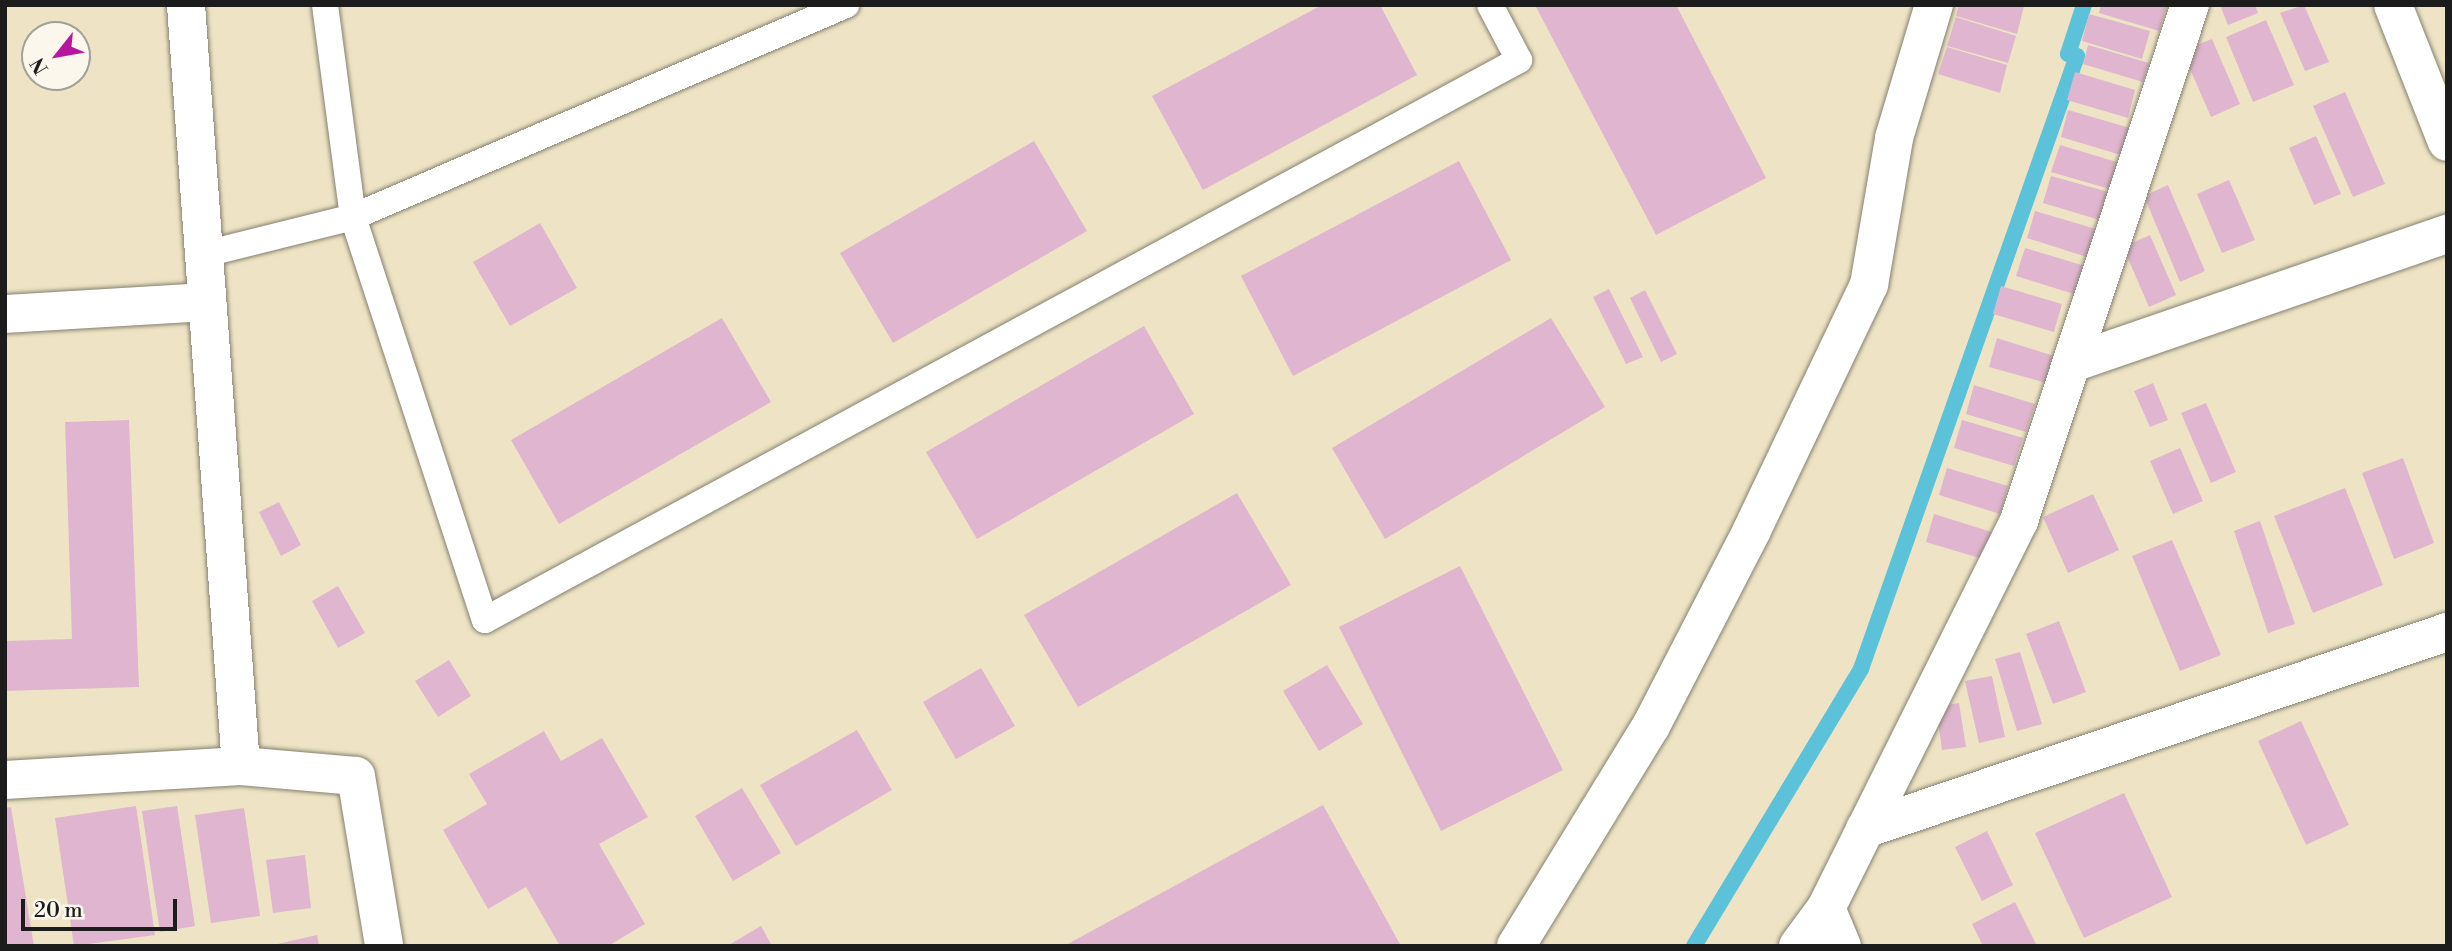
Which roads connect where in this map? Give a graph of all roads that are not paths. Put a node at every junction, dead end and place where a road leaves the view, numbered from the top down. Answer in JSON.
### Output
{"nodes":[{"id":1,"x":186,"y":5,"type":"edge"},
{"id":2,"x":325,"y":5,"type":"edge"},
{"id":3,"x":846,"y":5,"type":"edge"},
{"id":4,"x":1490,"y":5,"type":"edge"},
{"id":5,"x":1934,"y":5,"type":"edge"},
{"id":6,"x":2190,"y":5,"type":"edge"},
{"id":7,"x":2393,"y":5,"type":"edge"},
{"id":8,"x":2447,"y":142,"type":"edge"},
{"id":9,"x":353,"y":217,"type":"junction"},
{"id":10,"x":2447,"y":234,"type":"edge"},
{"id":11,"x":201,"y":255,"type":"junction"},
{"id":12,"x":205,"y":302,"type":"junction"},
{"id":13,"x":5,"y":314,"type":"edge"},
{"id":14,"x":2072,"y":363,"type":"junction"},
{"id":15,"x":2447,"y":632,"type":"edge"},
{"id":16,"x":241,"y":766,"type":"junction"},
{"id":17,"x":5,"y":780,"type":"edge"},
{"id":18,"x":1865,"y":829,"type":"junction"},
{"id":19,"x":1826,"y":908,"type":"junction"},
{"id":20,"x":384,"y":946,"type":"edge"},
{"id":21,"x":1516,"y":946,"type":"edge"},
{"id":22,"x":1798,"y":946,"type":"edge"},
{"id":23,"x":1842,"y":946,"type":"edge"}],
"edges":[{"from":1,"to":11,"type":"street"},
{"from":2,"to":9,"type":"lane"},
{"from":3,"to":9,"type":"lane"},
{"from":4,"to":9,"type":"lane"},
{"from":5,"to":21,"type":"street"},
{"from":6,"to":14,"type":"street"},
{"from":7,"to":8,"type":"street"},
{"from":9,"to":11,"type":"lane"},
{"from":10,"to":14,"type":"street"},
{"from":11,"to":12,"type":"street"},
{"from":12,"to":13,"type":"street"},
{"from":12,"to":16,"type":"street"},
{"from":14,"to":18,"type":"street"},
{"from":15,"to":18,"type":"street"},
{"from":16,"to":17,"type":"street"},
{"from":16,"to":20,"type":"street"},
{"from":18,"to":19,"type":"street"},
{"from":19,"to":22,"type":"street"},
{"from":19,"to":23,"type":"street"}]}
